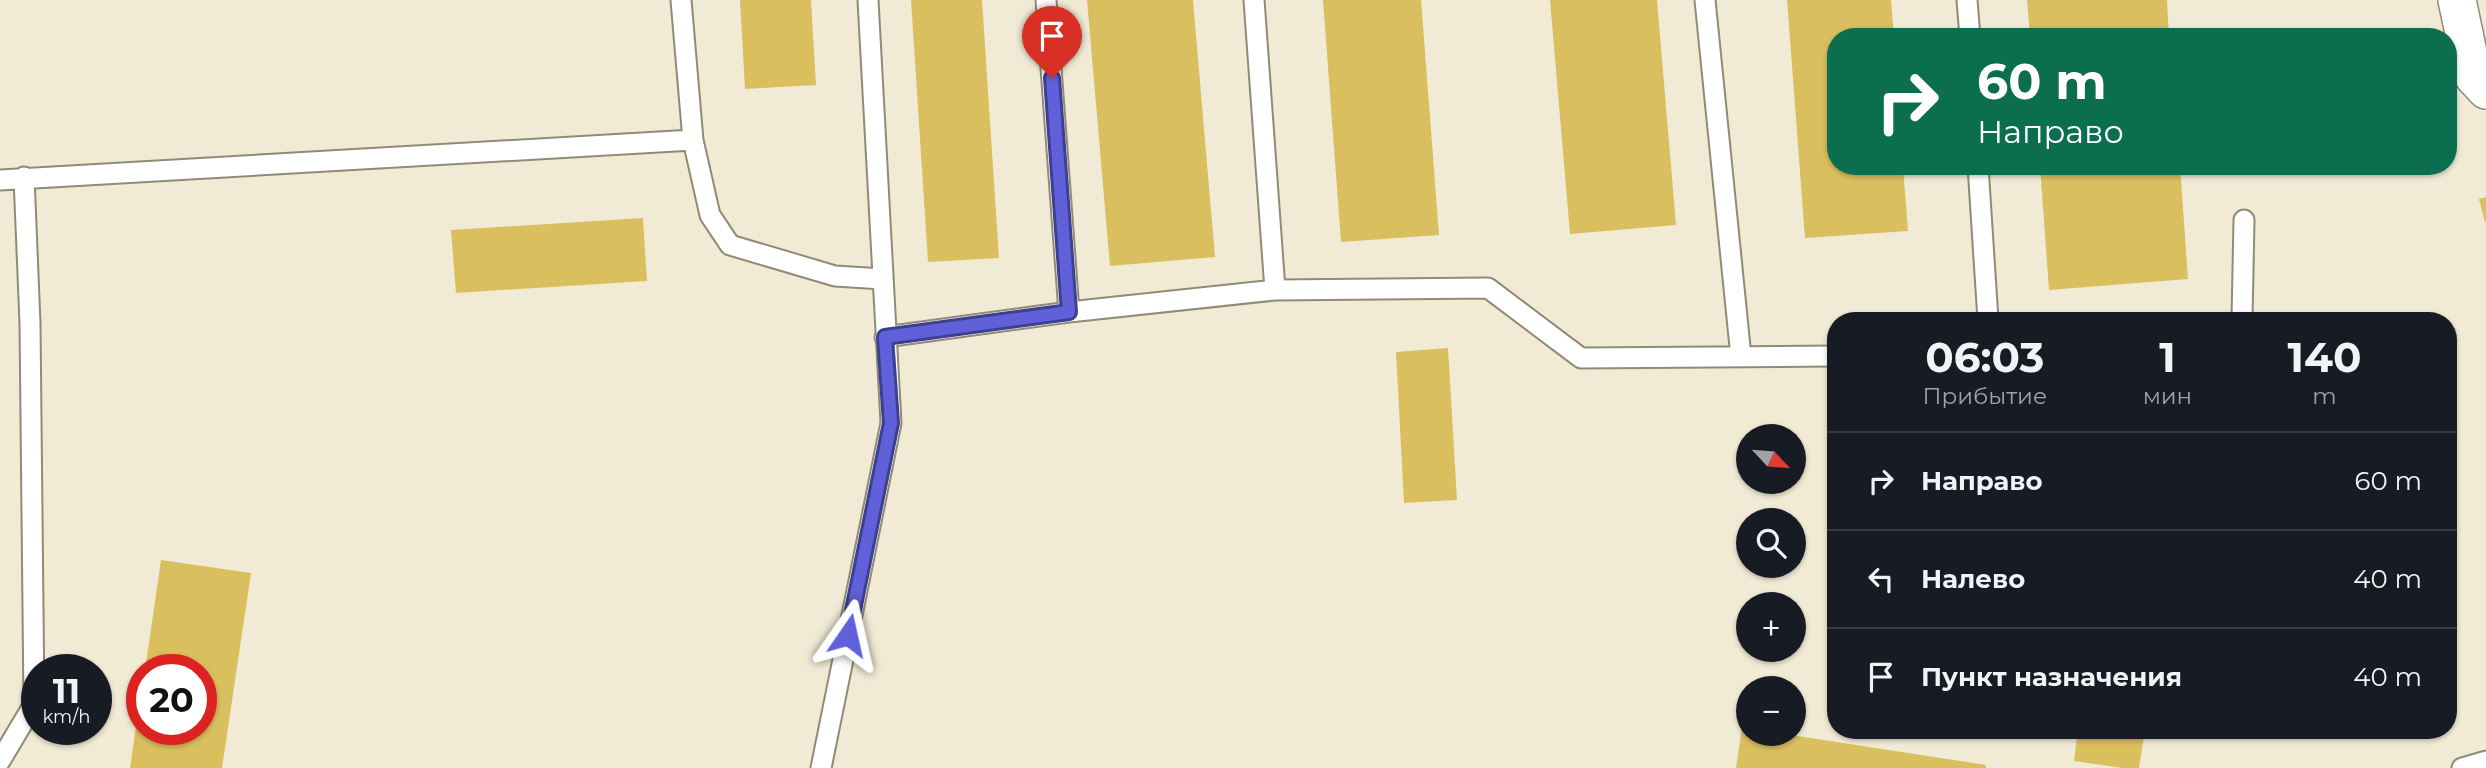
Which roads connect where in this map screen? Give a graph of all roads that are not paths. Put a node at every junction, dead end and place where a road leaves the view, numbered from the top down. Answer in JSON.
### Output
{"nodes":[{"id":1,"x":681,"y":0,"type":"edge"},
{"id":2,"x":868,"y":0,"type":"edge"},
{"id":3,"x":1046,"y":0,"type":"edge"},
{"id":4,"x":1254,"y":0,"type":"edge"},
{"id":5,"x":1705,"y":0,"type":"edge"},
{"id":6,"x":1967,"y":0,"type":"edge"},
{"id":7,"x":2457,"y":0,"type":"edge"},
{"id":8,"x":1969,"y":28,"type":"edge"},
{"id":9,"x":2486,"y":90,"type":"edge"},
{"id":10,"x":693,"y":140,"type":"junction"},
{"id":11,"x":1979,"y":175,"type":"edge"},
{"id":12,"x":24,"y":177,"type":"junction"},
{"id":13,"x":0,"y":180,"type":"edge"},
{"id":14,"x":2244,"y":220,"type":"dead end"},
{"id":15,"x":883,"y":279,"type":"junction"},
{"id":16,"x":1275,"y":290,"type":"junction"},
{"id":17,"x":1069,"y":312,"type":"junction"},
{"id":18,"x":1987,"y":312,"type":"edge"},
{"id":19,"x":2242,"y":312,"type":"edge"},
{"id":20,"x":885,"y":337,"type":"junction"},
{"id":21,"x":1827,"y":356,"type":"edge"},
{"id":22,"x":1741,"y":357,"type":"junction"},
{"id":23,"x":0,"y":761,"type":"edge"},
{"id":24,"x":2486,"y":761,"type":"edge"},
{"id":25,"x":821,"y":768,"type":"edge"},
{"id":26,"x":2462,"y":768,"type":"edge"}],
"edges":[{"from":1,"to":10,"type":"lane"},
{"from":2,"to":15,"type":"lane"},
{"from":3,"to":17,"type":"lane"},
{"from":4,"to":16,"type":"lane"},
{"from":5,"to":22,"type":"lane"},
{"from":6,"to":8,"type":"lane"},
{"from":7,"to":9,"type":"street"},
{"from":10,"to":12,"type":"lane"},
{"from":10,"to":15,"type":"lane"},
{"from":11,"to":18,"type":"lane"},
{"from":12,"to":13,"type":"lane"},
{"from":12,"to":23,"type":"lane"},
{"from":14,"to":19,"type":"lane"},
{"from":15,"to":20,"type":"lane"},
{"from":16,"to":17,"type":"lane"},
{"from":16,"to":22,"type":"lane"},
{"from":17,"to":20,"type":"lane"},
{"from":20,"to":25,"type":"lane"},
{"from":21,"to":22,"type":"lane"},
{"from":24,"to":26,"type":"lane"}]}
